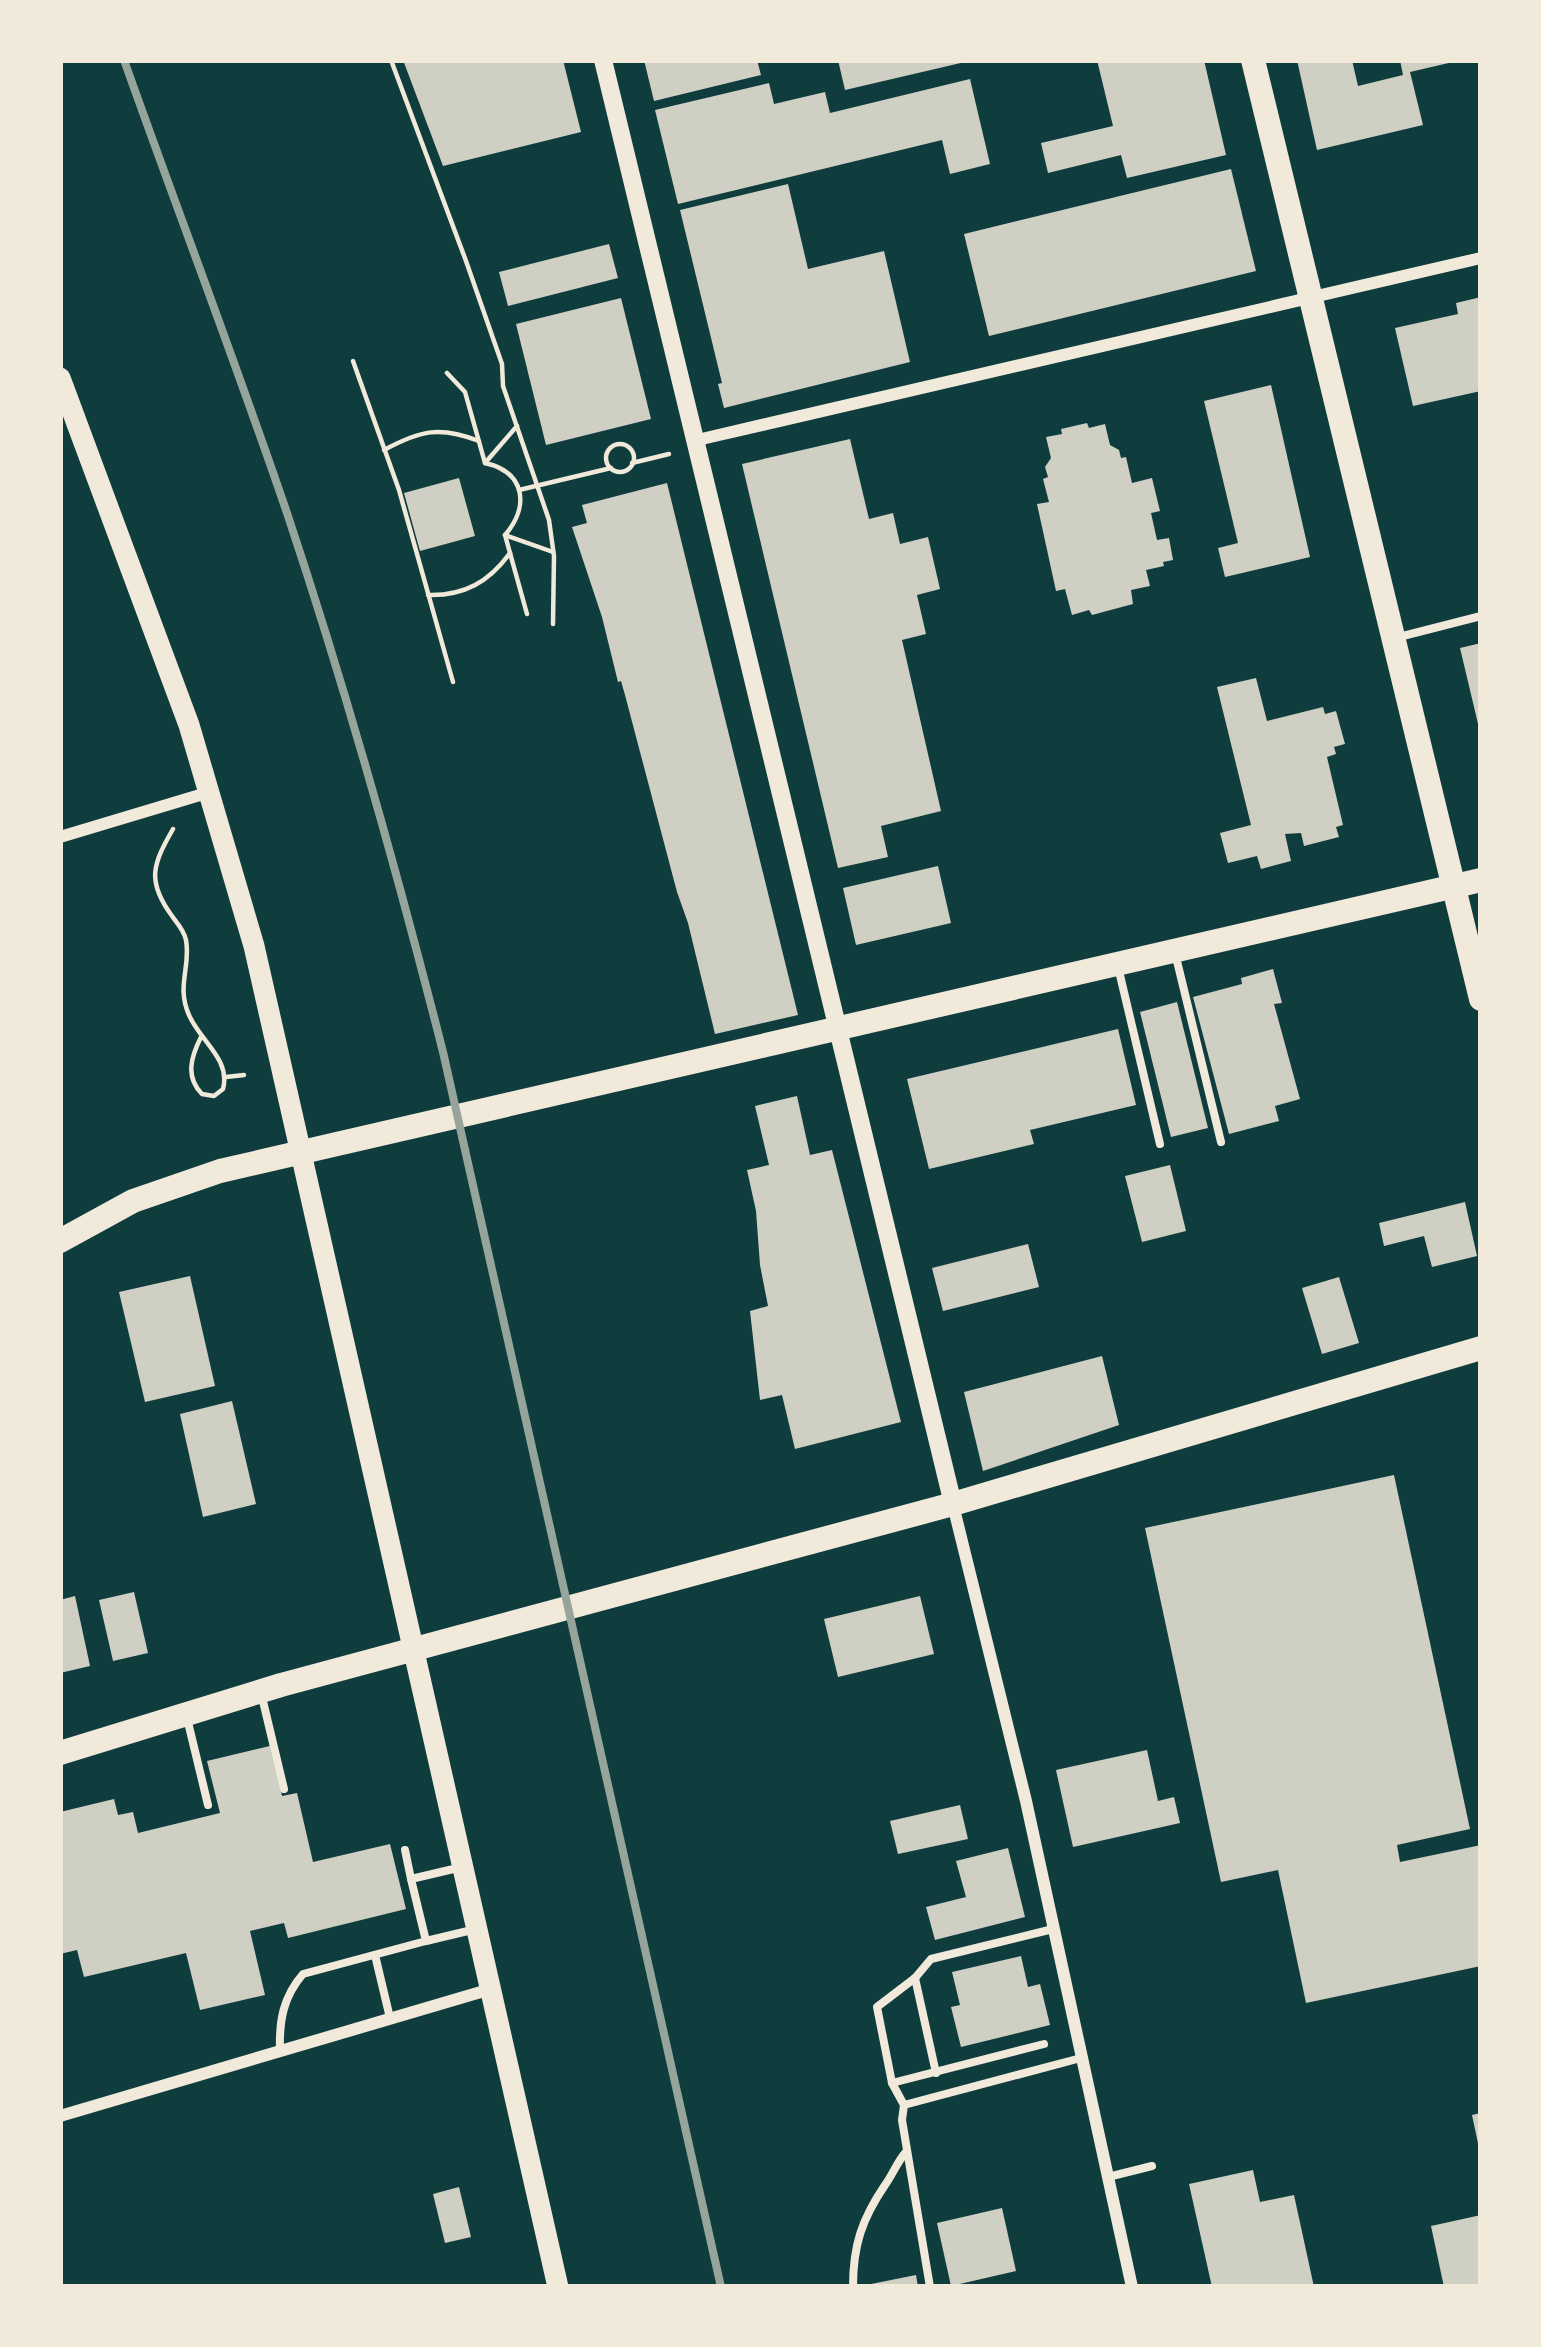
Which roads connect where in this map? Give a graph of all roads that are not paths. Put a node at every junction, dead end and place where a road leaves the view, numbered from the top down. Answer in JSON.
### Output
{"nodes":[{"id":1,"x":603,"y":60,"type":"edge"},
{"id":2,"x":1253,"y":60,"type":"edge"},
{"id":3,"x":1481,"y":258,"type":"edge"},
{"id":4,"x":1310,"y":297,"type":"junction"},
{"id":5,"x":60,"y":379,"type":"edge"},
{"id":6,"x":65,"y":406,"type":"edge"},
{"id":7,"x":693,"y":441,"type":"junction"},
{"id":8,"x":1481,"y":616,"type":"edge"},
{"id":9,"x":1393,"y":638,"type":"junction"},
{"id":10,"x":210,"y":792,"type":"junction"},
{"id":11,"x":60,"y":837,"type":"edge"},
{"id":12,"x":1481,"y":880,"type":"edge"},
{"id":13,"x":1453,"y":887,"type":"junction"},
{"id":14,"x":1174,"y":952,"type":"junction"},
{"id":15,"x":1117,"y":964,"type":"junction"},
{"id":16,"x":1481,"y":999,"type":"edge"},
{"id":17,"x":837,"y":1030,"type":"junction"},
{"id":18,"x":1221,"y":1142,"type":"dead end"},
{"id":19,"x":1160,"y":1144,"type":"dead end"},
{"id":20,"x":301,"y":1154,"type":"junction"},
{"id":21,"x":60,"y":1241,"type":"edge"},
{"id":22,"x":1481,"y":1348,"type":"edge"},
{"id":23,"x":953,"y":1504,"type":"junction"},
{"id":24,"x":413,"y":1652,"type":"junction"},
{"id":25,"x":261,"y":1691,"type":"junction"},
{"id":26,"x":186,"y":1714,"type":"junction"},
{"id":27,"x":60,"y":1753,"type":"edge"},
{"id":28,"x":284,"y":1789,"type":"dead end"},
{"id":29,"x":208,"y":1804,"type":"dead end"},
{"id":30,"x":405,"y":1850,"type":"dead end"},
{"id":31,"x":464,"y":1866,"type":"junction"},
{"id":32,"x":411,"y":1880,"type":"junction"},
{"id":33,"x":478,"y":1929,"type":"junction"},
{"id":34,"x":1054,"y":1929,"type":"junction"},
{"id":35,"x":426,"y":1941,"type":"junction"},
{"id":36,"x":374,"y":1955,"type":"junction"},
{"id":37,"x":916,"y":1978,"type":"junction"},
{"id":38,"x":492,"y":1989,"type":"junction"},
{"id":39,"x":390,"y":2019,"type":"junction"},
{"id":40,"x":1044,"y":2044,"type":"dead end"},
{"id":41,"x":280,"y":2051,"type":"junction"},
{"id":42,"x":1081,"y":2058,"type":"junction"},
{"id":43,"x":936,"y":2073,"type":"junction"},
{"id":44,"x":892,"y":2083,"type":"junction"},
{"id":45,"x":904,"y":2105,"type":"junction"},
{"id":46,"x":60,"y":2116,"type":"edge"},
{"id":47,"x":907,"y":2150,"type":"junction"},
{"id":48,"x":1152,"y":2166,"type":"dead end"},
{"id":49,"x":1108,"y":2176,"type":"junction"},
{"id":50,"x":558,"y":2287,"type":"edge"},
{"id":51,"x":853,"y":2287,"type":"edge"},
{"id":52,"x":930,"y":2287,"type":"edge"},
{"id":53,"x":1132,"y":2287,"type":"edge"}],
"edges":[{"from":1,"to":7,"type":"street"},
{"from":2,"to":4,"type":"main road"},
{"from":3,"to":4,"type":"street"},
{"from":4,"to":7,"type":"street"},
{"from":4,"to":9,"type":"main road"},
{"from":5,"to":6,"type":"main road"},
{"from":6,"to":10,"type":"main road"},
{"from":7,"to":17,"type":"street"},
{"from":8,"to":9,"type":"lane"},
{"from":9,"to":13,"type":"main road"},
{"from":10,"to":11,"type":"street"},
{"from":10,"to":20,"type":"main road"},
{"from":12,"to":13,"type":"main road"},
{"from":13,"to":14,"type":"main road"},
{"from":13,"to":16,"type":"main road"},
{"from":14,"to":15,"type":"main road"},
{"from":14,"to":18,"type":"lane"},
{"from":15,"to":17,"type":"main road"},
{"from":15,"to":19,"type":"lane"},
{"from":17,"to":20,"type":"main road"},
{"from":17,"to":23,"type":"street"},
{"from":20,"to":21,"type":"main road"},
{"from":20,"to":24,"type":"main road"},
{"from":22,"to":23,"type":"main road"},
{"from":23,"to":24,"type":"main road"},
{"from":23,"to":34,"type":"street"},
{"from":24,"to":25,"type":"main road"},
{"from":24,"to":31,"type":"main road"},
{"from":25,"to":26,"type":"main road"},
{"from":25,"to":28,"type":"lane"},
{"from":26,"to":27,"type":"main road"},
{"from":26,"to":29,"type":"lane"},
{"from":30,"to":32,"type":"lane"},
{"from":31,"to":32,"type":"lane"},
{"from":31,"to":33,"type":"main road"},
{"from":32,"to":35,"type":"lane"},
{"from":33,"to":35,"type":"lane"},
{"from":33,"to":38,"type":"main road"},
{"from":34,"to":37,"type":"lane"},
{"from":34,"to":42,"type":"street"},
{"from":35,"to":36,"type":"lane"},
{"from":36,"to":39,"type":"lane"},
{"from":36,"to":41,"type":"lane"},
{"from":37,"to":43,"type":"lane"},
{"from":37,"to":44,"type":"lane"},
{"from":38,"to":39,"type":"street"},
{"from":38,"to":50,"type":"main road"},
{"from":39,"to":41,"type":"street"},
{"from":40,"to":43,"type":"lane"},
{"from":41,"to":46,"type":"street"},
{"from":42,"to":45,"type":"lane"},
{"from":42,"to":49,"type":"street"},
{"from":43,"to":44,"type":"lane"},
{"from":44,"to":45,"type":"lane"},
{"from":45,"to":47,"type":"lane"},
{"from":47,"to":51,"type":"lane"},
{"from":47,"to":52,"type":"lane"},
{"from":48,"to":49,"type":"lane"},
{"from":49,"to":53,"type":"street"}]}
